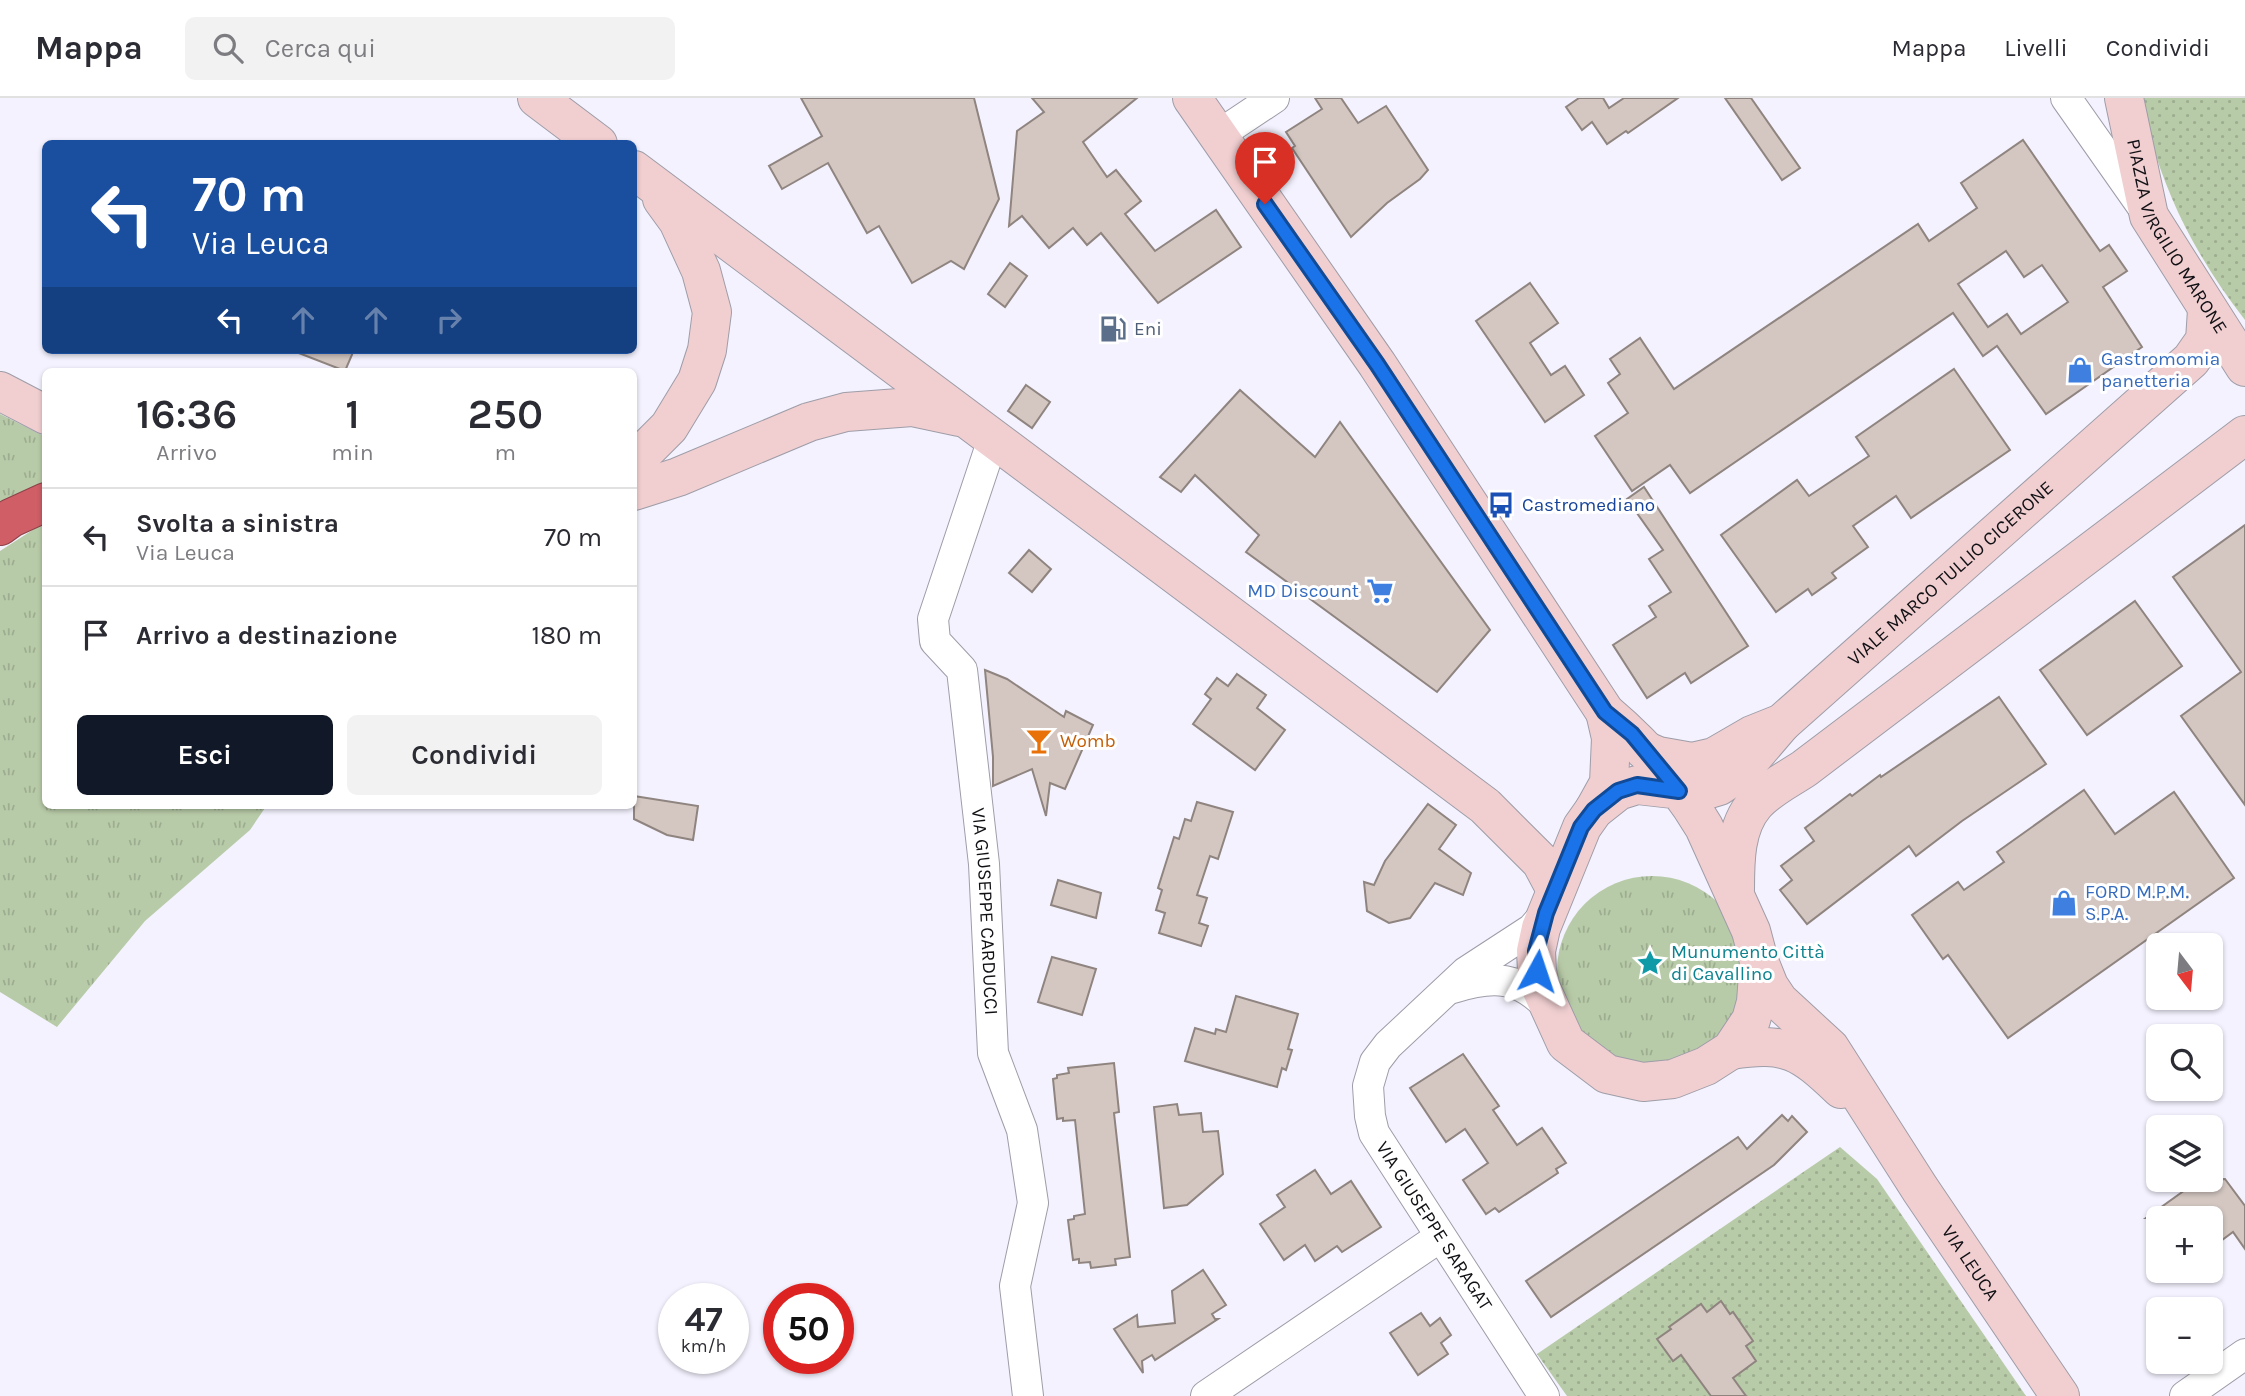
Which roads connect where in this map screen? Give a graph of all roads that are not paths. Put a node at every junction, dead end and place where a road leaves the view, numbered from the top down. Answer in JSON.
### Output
{"nodes":[{"id":1,"x":537,"y":98,"type":"edge"},
{"id":2,"x":1192,"y":98,"type":"edge"},
{"id":3,"x":1274,"y":98,"type":"edge"},
{"id":4,"x":2066,"y":98,"type":"edge"},
{"id":5,"x":2124,"y":98,"type":"edge"},
{"id":6,"x":1217,"y":136,"type":"junction"},
{"id":7,"x":593,"y":140,"type":"edge"},
{"id":8,"x":640,"y":174,"type":"edge"},
{"id":9,"x":2149,"y":216,"type":"junction"},
{"id":10,"x":2207,"y":310,"type":"junction"},
{"id":11,"x":2245,"y":367,"type":"edge"},
{"id":12,"x":0,"y":391,"type":"edge"},
{"id":13,"x":42,"y":413,"type":"edge"},
{"id":14,"x":979,"y":429,"type":"junction"},
{"id":15,"x":2245,"y":435,"type":"edge"},
{"id":16,"x":637,"y":459,"type":"edge"},
{"id":17,"x":637,"y":490,"type":"edge"},
{"id":18,"x":42,"y":504,"type":"edge"},
{"id":19,"x":0,"y":526,"type":"edge"},
{"id":20,"x":1605,"y":712,"type":"junction"},
{"id":21,"x":1782,"y":723,"type":"junction"},
{"id":22,"x":1644,"y":750,"type":"junction"},
{"id":23,"x":1679,"y":791,"type":"junction"},
{"id":24,"x":1485,"y":806,"type":"junction"},
{"id":25,"x":1588,"y":819,"type":"junction"},
{"id":26,"x":1735,"y":899,"type":"junction"},
{"id":27,"x":1551,"y":902,"type":"junction"},
{"id":28,"x":1759,"y":961,"type":"junction"},
{"id":29,"x":1449,"y":989,"type":"junction"},
{"id":30,"x":1551,"y":1011,"type":"junction"},
{"id":31,"x":1731,"y":1050,"type":"junction"},
{"id":32,"x":1881,"y":1128,"type":"junction"},
{"id":33,"x":1440,"y":1237,"type":"junction"},
{"id":34,"x":2245,"y":1354,"type":"edge"},
{"id":35,"x":1028,"y":1396,"type":"edge"},
{"id":36,"x":1206,"y":1396,"type":"edge"},
{"id":37,"x":1544,"y":1396,"type":"edge"},
{"id":38,"x":2060,"y":1396,"type":"edge"},
{"id":39,"x":2185,"y":1396,"type":"edge"}],
"edges":[{"from":1,"to":7,"type":"main road"},
{"from":2,"to":6,"type":"main road"},
{"from":3,"to":6,"type":"street"},
{"from":4,"to":9,"type":"street"},
{"from":5,"to":9,"type":"main road","name":"PIAZZA VIRGILIO MARONE"},
{"from":6,"to":20,"type":"main road"},
{"from":8,"to":14,"type":"main road"},
{"from":8,"to":16,"type":"main road"},
{"from":9,"to":10,"type":"main road","name":"PIAZZA VIRGILIO MARONE"},
{"from":10,"to":11,"type":"main road","name":"PIAZZA VIRGILIO MARONE"},
{"from":10,"to":21,"type":"main road","name":"VIALE MARCO TULLIO CICERONE"},
{"from":12,"to":13,"type":"main road"},
{"from":14,"to":17,"type":"main road"},
{"from":14,"to":24,"type":"main road"},
{"from":14,"to":35,"type":"street","name":"VIA GIUSEPPE CARDUCCI"},
{"from":15,"to":26,"type":"main road"},
{"from":18,"to":19,"type":"highway"},
{"from":20,"to":22,"type":"main road"},
{"from":20,"to":25,"type":"main road"},
{"from":21,"to":22,"type":"main road","name":"VIALE MARCO TULLIO CICERONE"},
{"from":21,"to":23,"type":"main road"},
{"from":22,"to":23,"type":"main road"},
{"from":23,"to":25,"type":"main road"},
{"from":23,"to":26,"type":"main road"},
{"from":24,"to":25,"type":"main road"},
{"from":24,"to":27,"type":"main road"},
{"from":25,"to":27,"type":"main road"},
{"from":26,"to":28,"type":"main road"},
{"from":27,"to":29,"type":"street","name":"VIA GIUSEPPE SARAGAT"},
{"from":27,"to":30,"type":"main road"},
{"from":28,"to":31,"type":"main road"},
{"from":28,"to":32,"type":"main road","name":"VIA LEUCA"},
{"from":29,"to":30,"type":"street"},
{"from":29,"to":33,"type":"street","name":"VIA GIUSEPPE SARAGAT"},
{"from":30,"to":31,"type":"main road"},
{"from":31,"to":32,"type":"main road","name":"VIA LEUCA"},
{"from":32,"to":38,"type":"main road","name":"VIA LEUCA"},
{"from":33,"to":36,"type":"street"},
{"from":33,"to":37,"type":"street","name":"VIA GIUSEPPE SARAGAT"},
{"from":34,"to":39,"type":"street"}]}
